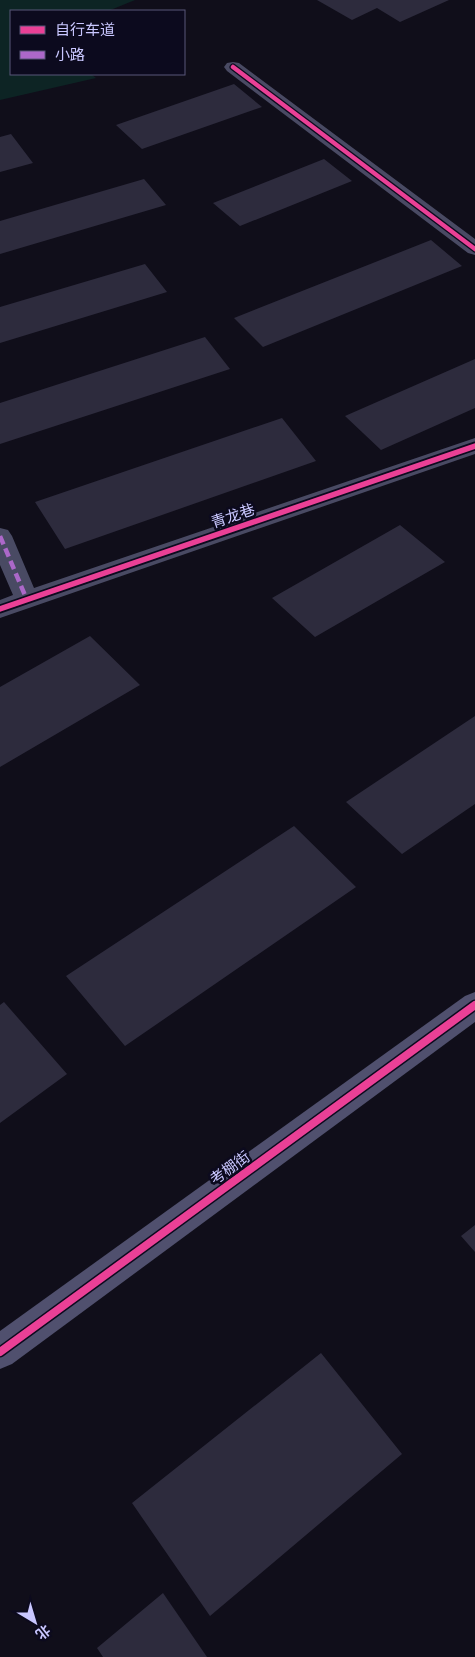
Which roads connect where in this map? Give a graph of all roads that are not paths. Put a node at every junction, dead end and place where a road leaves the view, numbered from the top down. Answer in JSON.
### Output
{"nodes":[{"id":1,"x":233,"y":67,"type":"dead end"},
{"id":2,"x":475,"y":249,"type":"edge"},
{"id":3,"x":475,"y":446,"type":"edge"},
{"id":4,"x":0,"y":536,"type":"edge"},
{"id":5,"x":28,"y":600,"type":"junction"},
{"id":6,"x":0,"y":609,"type":"edge"},
{"id":7,"x":475,"y":1004,"type":"edge"},
{"id":8,"x":0,"y":1352,"type":"edge"}],
"edges":[{"from":1,"to":2,"type":"street"},
{"from":3,"to":5,"type":"street","name":"青龙巷"},
{"from":4,"to":5,"type":"street"},
{"from":5,"to":6,"type":"street","name":"青龙巷"},
{"from":7,"to":8,"type":"street","name":"考棚街"}]}
